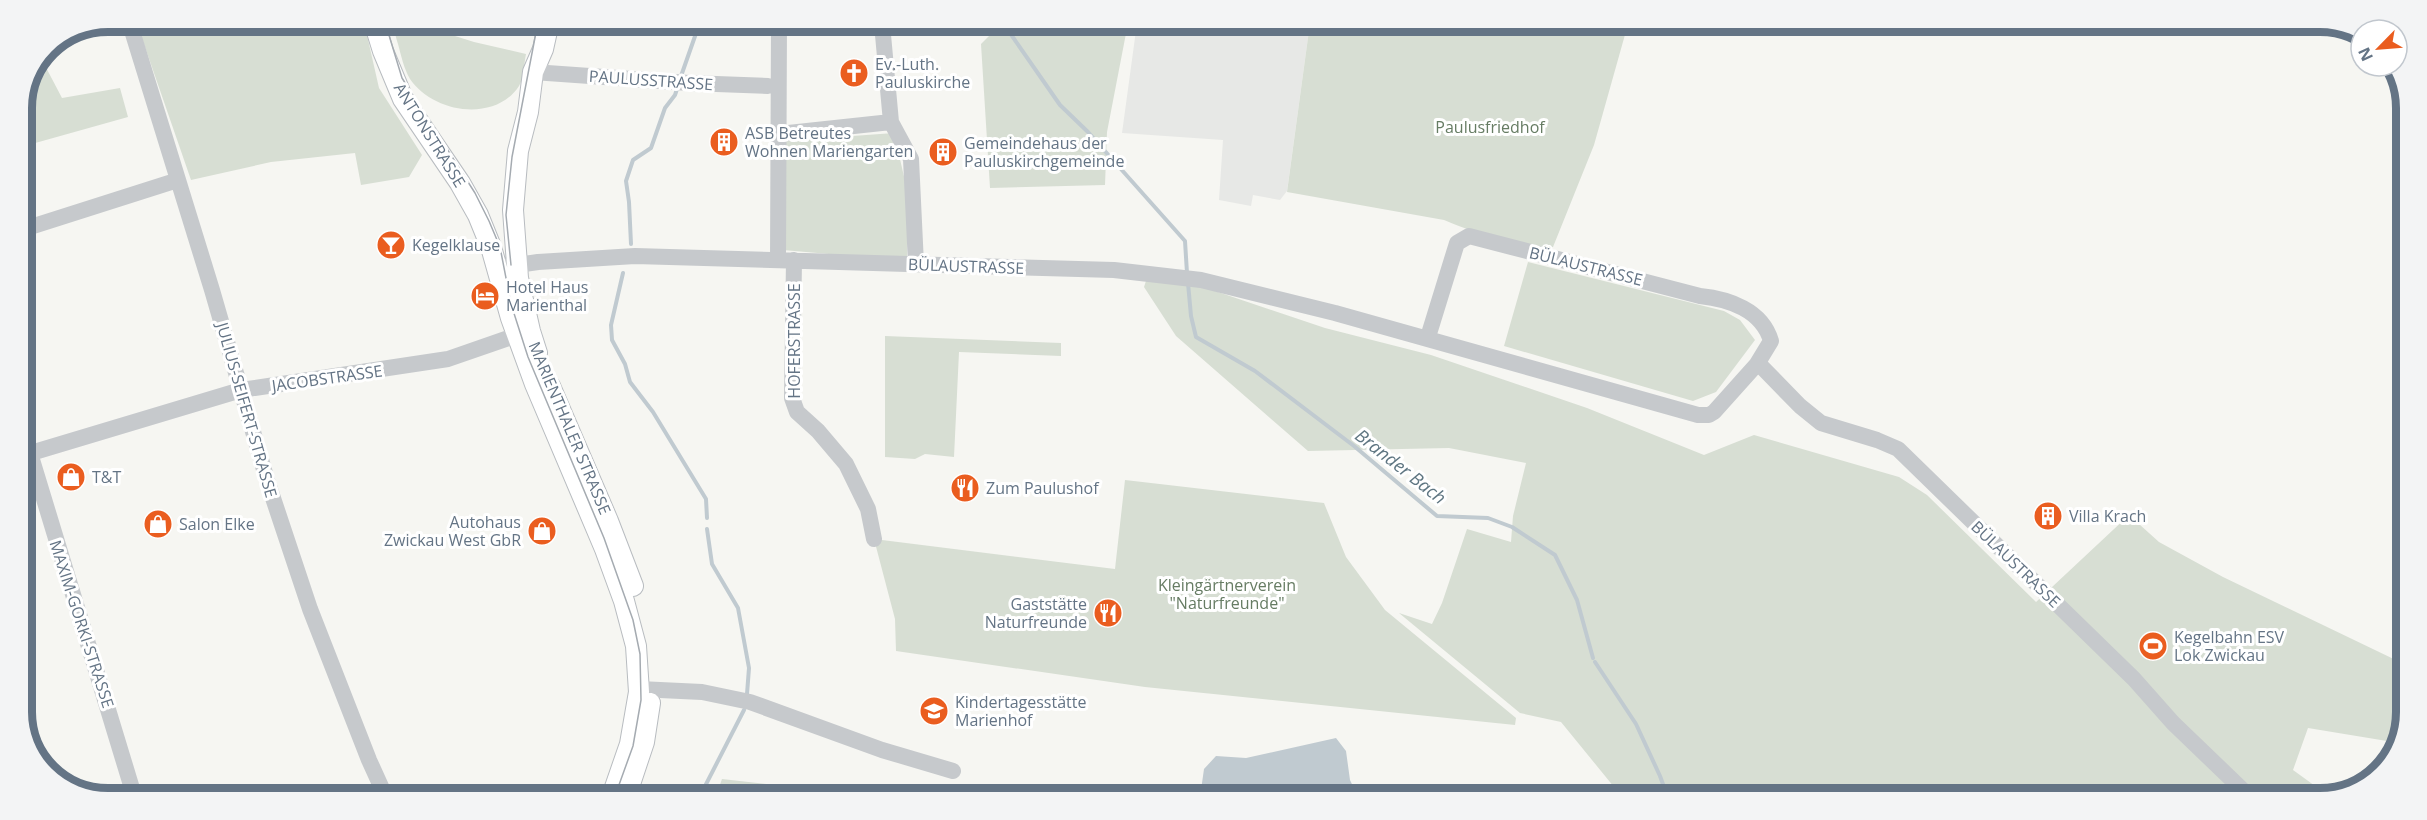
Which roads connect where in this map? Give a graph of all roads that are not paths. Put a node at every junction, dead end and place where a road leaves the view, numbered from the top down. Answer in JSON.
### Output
{"nodes":[{"id":1,"x":132,"y":32,"type":"edge"},
{"id":2,"x":377,"y":32,"type":"edge"},
{"id":3,"x":547,"y":32,"type":"edge"},
{"id":4,"x":779,"y":32,"type":"edge"},
{"id":5,"x":883,"y":32,"type":"edge"},
{"id":6,"x":533,"y":72,"type":"junction"},
{"id":7,"x":768,"y":86,"type":"dead end"},
{"id":8,"x":891,"y":122,"type":"junction"},
{"id":9,"x":779,"y":134,"type":"junction"},
{"id":10,"x":178,"y":180,"type":"junction"},
{"id":11,"x":513,"y":210,"type":"junction"},
{"id":12,"x":478,"y":215,"type":"junction"},
{"id":13,"x":32,"y":226,"type":"edge"},
{"id":14,"x":491,"y":247,"type":"joint"},
{"id":15,"x":786,"y":260,"type":"junction"},
{"id":16,"x":916,"y":264,"type":"junction"},
{"id":17,"x":507,"y":267,"type":"junction"},
{"id":18,"x":523,"y":333,"type":"junction"},
{"id":19,"x":1428,"y":338,"type":"junction"},
{"id":20,"x":1758,"y":363,"type":"junction"},
{"id":21,"x":241,"y":390,"type":"junction"},
{"id":22,"x":32,"y":453,"type":"edge"},
{"id":23,"x":32,"y":477,"type":"edge"},
{"id":24,"x":874,"y":539,"type":"dead end"},
{"id":25,"x":645,"y":689,"type":"junction"},
{"id":26,"x":953,"y":771,"type":"dead end"},
{"id":27,"x":132,"y":788,"type":"edge"},
{"id":28,"x":379,"y":788,"type":"edge"},
{"id":29,"x":615,"y":788,"type":"edge"},
{"id":30,"x":629,"y":788,"type":"edge"},
{"id":31,"x":2241,"y":788,"type":"edge"}],
"edges":[{"from":1,"to":10,"type":"street","name":"JULIUS-SEIFERT-STRASSE"},
{"from":2,"to":12,"type":"main road","name":"ANTONSTRASSE"},
{"from":3,"to":6,"type":"main road","name":"MARIENTHALER STRASSE"},
{"from":4,"to":9,"type":"street","name":"HOFERSTRASSE"},
{"from":5,"to":8,"type":"street"},
{"from":6,"to":7,"type":"street","name":"PAULUSSTRASSE"},
{"from":6,"to":11,"type":"main road","name":"MARIENTHALER STRASSE"},
{"from":8,"to":9,"type":"street"},
{"from":8,"to":16,"type":"street"},
{"from":9,"to":15,"type":"street","name":"HOFERSTRASSE"},
{"from":10,"to":13,"type":"street"},
{"from":10,"to":21,"type":"street","name":"JULIUS-SEIFERT-STRASSE"},
{"from":11,"to":12,"type":"main road"},
{"from":11,"to":17,"type":"main road","name":"MARIENTHALER STRASSE"},
{"from":12,"to":14,"type":"main road","name":"ANTONSTRASSE"},
{"from":14,"to":17,"type":"main road","name":"MARIENTHALER STRASSE"},
{"from":15,"to":16,"type":"street","name":"BÜLAUSTRASSE"},
{"from":15,"to":17,"type":"street","name":"BÜLAUSTRASSE"},
{"from":15,"to":24,"type":"street","name":"HOFERSTRASSE"},
{"from":16,"to":19,"type":"street","name":"BÜLAUSTRASSE"},
{"from":17,"to":18,"type":"main road","name":"MARIENTHALER STRASSE"},
{"from":18,"to":21,"type":"street","name":"JACOBSTRASSE"},
{"from":18,"to":25,"type":"main road","name":"MARIENTHALER STRASSE"},
{"from":19,"to":20,"type":"street","name":"BÜLAUSTRASSE"},
{"from":19,"to":20,"type":"street","name":"BÜLAUSTRASSE"},
{"from":20,"to":31,"type":"street","name":"BÜLAUSTRASSE"},
{"from":21,"to":22,"type":"street","name":"JACOBSTRASSE"},
{"from":21,"to":28,"type":"street","name":"JULIUS-SEIFERT-STRASSE"},
{"from":23,"to":27,"type":"street","name":"MAXIM-GORKI-STRASSE"},
{"from":25,"to":26,"type":"street"},
{"from":25,"to":29,"type":"main road","name":"MARIENTHALER STRASSE"},
{"from":25,"to":30,"type":"main road","name":"MARIENTHALER STRASSE"}]}
